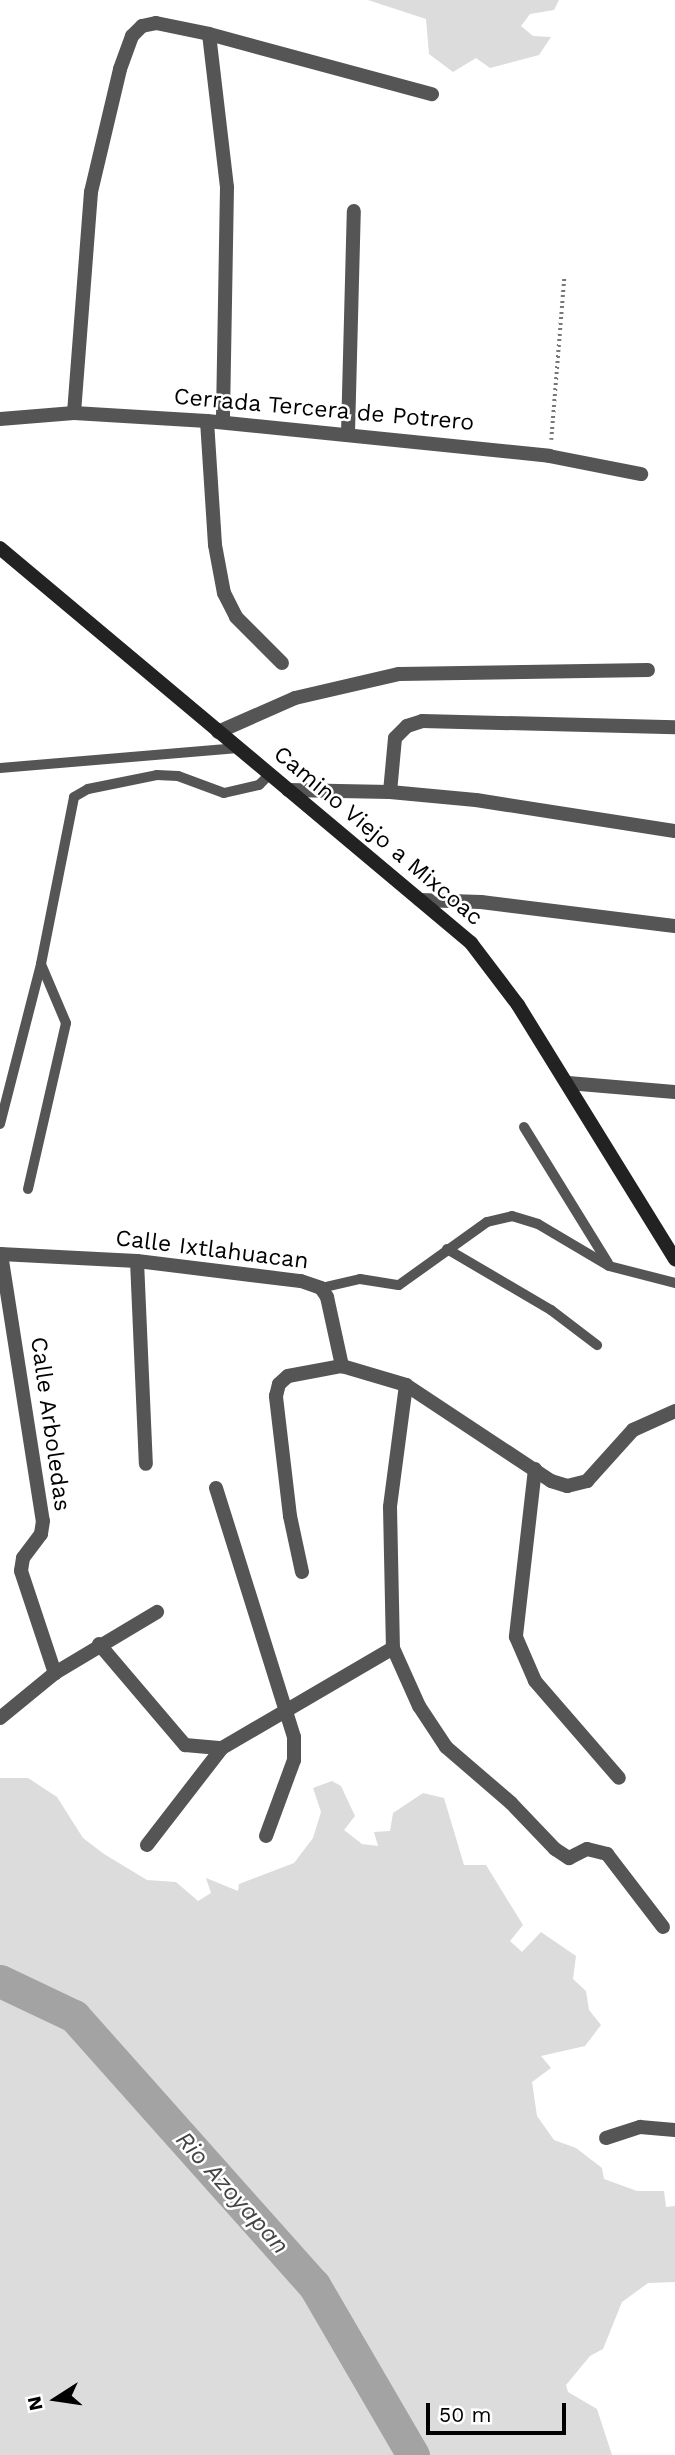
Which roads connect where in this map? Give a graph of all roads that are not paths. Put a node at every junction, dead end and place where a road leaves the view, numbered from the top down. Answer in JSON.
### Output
{"nodes":[{"id":1,"x":209,"y":34,"type":"junction"},
{"id":2,"x":432,"y":94,"type":"dead end"},
{"id":3,"x":354,"y":211,"type":"dead end"},
{"id":4,"x":74,"y":413,"type":"junction"},
{"id":5,"x":0,"y":419,"type":"edge"},
{"id":6,"x":207,"y":421,"type":"junction"},
{"id":7,"x":223,"y":422,"type":"junction"},
{"id":8,"x":348,"y":433,"type":"junction"},
{"id":9,"x":641,"y":474,"type":"dead end"},
{"id":10,"x":0,"y":548,"type":"edge"},
{"id":11,"x":282,"y":663,"type":"dead end"},
{"id":12,"x":648,"y":670,"type":"dead end"},
{"id":13,"x":675,"y":727,"type":"edge"},
{"id":14,"x":218,"y":732,"type":"junction"},
{"id":15,"x":238,"y":748,"type":"junction"},
{"id":16,"x":0,"y":768,"type":"edge"},
{"id":17,"x":270,"y":774,"type":"junction"},
{"id":18,"x":288,"y":790,"type":"junction"},
{"id":19,"x":390,"y":792,"type":"junction"},
{"id":20,"x":675,"y":831,"type":"edge"},
{"id":21,"x":420,"y":900,"type":"junction"},
{"id":22,"x":675,"y":926,"type":"edge"},
{"id":23,"x":41,"y":964,"type":"junction"},
{"id":24,"x":568,"y":1083,"type":"junction"},
{"id":25,"x":675,"y":1092,"type":"edge"},
{"id":26,"x":0,"y":1125,"type":"edge"},
{"id":27,"x":524,"y":1127,"type":"dead end"},
{"id":28,"x":28,"y":1189,"type":"dead end"},
{"id":29,"x":447,"y":1249,"type":"junction"},
{"id":30,"x":1,"y":1254,"type":"edge"},
{"id":31,"x":675,"y":1259,"type":"edge"},
{"id":32,"x":137,"y":1261,"type":"junction"},
{"id":33,"x":609,"y":1266,"type":"junction"},
{"id":34,"x":675,"y":1283,"type":"edge"},
{"id":35,"x":321,"y":1288,"type":"junction"},
{"id":36,"x":597,"y":1346,"type":"dead end"},
{"id":37,"x":342,"y":1366,"type":"junction"},
{"id":38,"x":406,"y":1385,"type":"junction"},
{"id":39,"x":675,"y":1411,"type":"edge"},
{"id":40,"x":146,"y":1464,"type":"dead end"},
{"id":41,"x":535,"y":1469,"type":"junction"},
{"id":42,"x":216,"y":1488,"type":"dead end"},
{"id":43,"x":302,"y":1572,"type":"dead end"},
{"id":44,"x":157,"y":1612,"type":"dead end"},
{"id":45,"x":99,"y":1644,"type":"junction"},
{"id":46,"x":393,"y":1648,"type":"junction"},
{"id":47,"x":55,"y":1673,"type":"junction"},
{"id":48,"x":286,"y":1713,"type":"junction"},
{"id":49,"x":0,"y":1718,"type":"edge"},
{"id":50,"x":222,"y":1748,"type":"junction"},
{"id":51,"x":619,"y":1778,"type":"dead end"},
{"id":52,"x":266,"y":1836,"type":"dead end"},
{"id":53,"x":147,"y":1845,"type":"dead end"},
{"id":54,"x":663,"y":1927,"type":"dead end"},
{"id":55,"x":675,"y":2130,"type":"edge"},
{"id":56,"x":606,"y":2138,"type":"dead end"}],
"edges":[{"from":1,"to":2,"type":"street"},
{"from":1,"to":4,"type":"street"},
{"from":1,"to":7,"type":"street"},
{"from":3,"to":8,"type":"street"},
{"from":4,"to":5,"type":"street","name":"Cerrada Tercera de Potrero"},
{"from":4,"to":6,"type":"street","name":"Cerrada Tercera de Potrero"},
{"from":6,"to":7,"type":"street","name":"Cerrada Tercera de Potrero"},
{"from":6,"to":11,"type":"street"},
{"from":7,"to":8,"type":"street","name":"Cerrada Tercera de Potrero"},
{"from":8,"to":9,"type":"street","name":"Cerrada Tercera de Potrero"},
{"from":10,"to":14,"type":"main road","name":"Camino Viejo a Mixcoac"},
{"from":12,"to":14,"type":"street"},
{"from":13,"to":19,"type":"street"},
{"from":14,"to":15,"type":"main road","name":"Camino Viejo a Mixcoac"},
{"from":15,"to":16,"type":"lane"},
{"from":15,"to":17,"type":"main road","name":"Camino Viejo a Mixcoac"},
{"from":17,"to":18,"type":"main road","name":"Camino Viejo a Mixcoac"},
{"from":17,"to":23,"type":"lane"},
{"from":18,"to":19,"type":"street"},
{"from":18,"to":21,"type":"main road","name":"Camino Viejo a Mixcoac"},
{"from":19,"to":20,"type":"street"},
{"from":21,"to":22,"type":"street"},
{"from":21,"to":24,"type":"main road","name":"Camino Viejo a Mixcoac"},
{"from":23,"to":26,"type":"lane"},
{"from":23,"to":28,"type":"lane"},
{"from":24,"to":25,"type":"street"},
{"from":24,"to":31,"type":"main road","name":"Camino Viejo a Mixcoac"},
{"from":27,"to":33,"type":"lane"},
{"from":29,"to":33,"type":"lane"},
{"from":29,"to":35,"type":"lane"},
{"from":29,"to":36,"type":"lane"},
{"from":30,"to":32,"type":"street","name":"Calle Ixtlahuacan"},
{"from":30,"to":47,"type":"street","name":"Calle Arboledas"},
{"from":32,"to":35,"type":"street","name":"Calle Ixtlahuacan"},
{"from":32,"to":40,"type":"street"},
{"from":33,"to":34,"type":"lane"},
{"from":35,"to":37,"type":"street","name":"Calle Ixtlahuacan"},
{"from":37,"to":38,"type":"street"},
{"from":37,"to":43,"type":"street"},
{"from":38,"to":41,"type":"street"},
{"from":38,"to":46,"type":"street"},
{"from":39,"to":41,"type":"street"},
{"from":41,"to":51,"type":"street"},
{"from":42,"to":48,"type":"street"},
{"from":44,"to":45,"type":"street"},
{"from":45,"to":47,"type":"street"},
{"from":45,"to":50,"type":"street"},
{"from":46,"to":48,"type":"street"},
{"from":46,"to":54,"type":"street"},
{"from":47,"to":49,"type":"street"},
{"from":48,"to":50,"type":"street"},
{"from":48,"to":52,"type":"street"},
{"from":50,"to":53,"type":"street"},
{"from":55,"to":56,"type":"street"}]}
